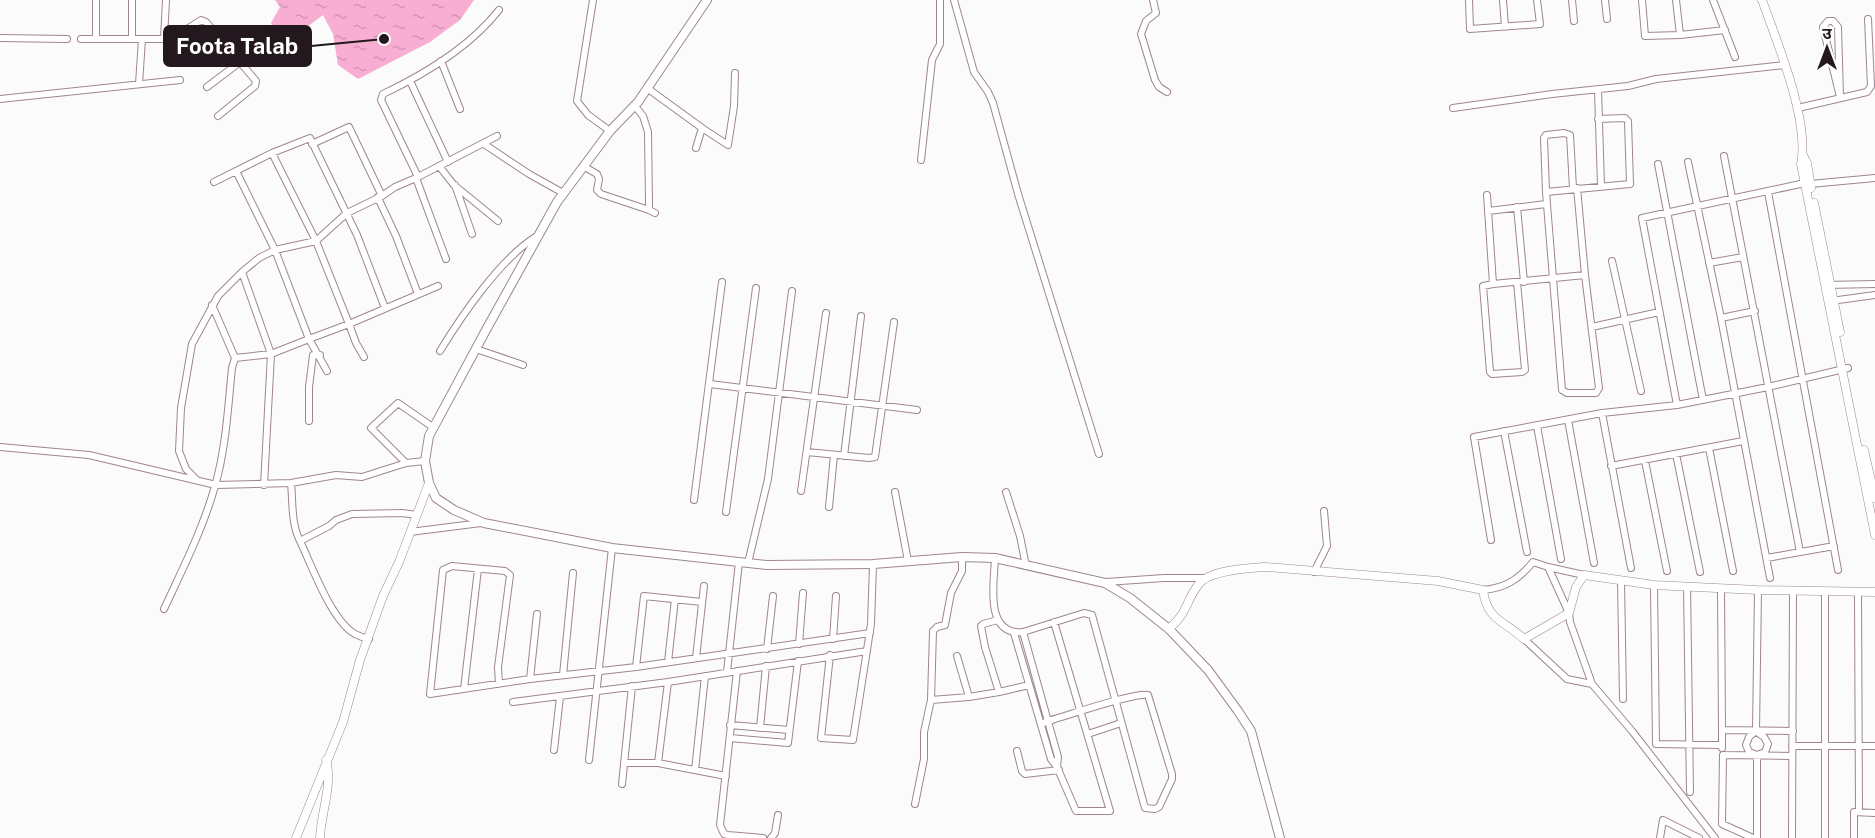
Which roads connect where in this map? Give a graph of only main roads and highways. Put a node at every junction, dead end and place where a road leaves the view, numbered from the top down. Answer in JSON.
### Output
{"nodes":[{"id":1,"x":707,"y":0,"type":"edge"},
{"id":2,"x":1280,"y":838,"type":"edge"}],
"edges":[{"from":1,"to":2,"type":"main road"}]}
